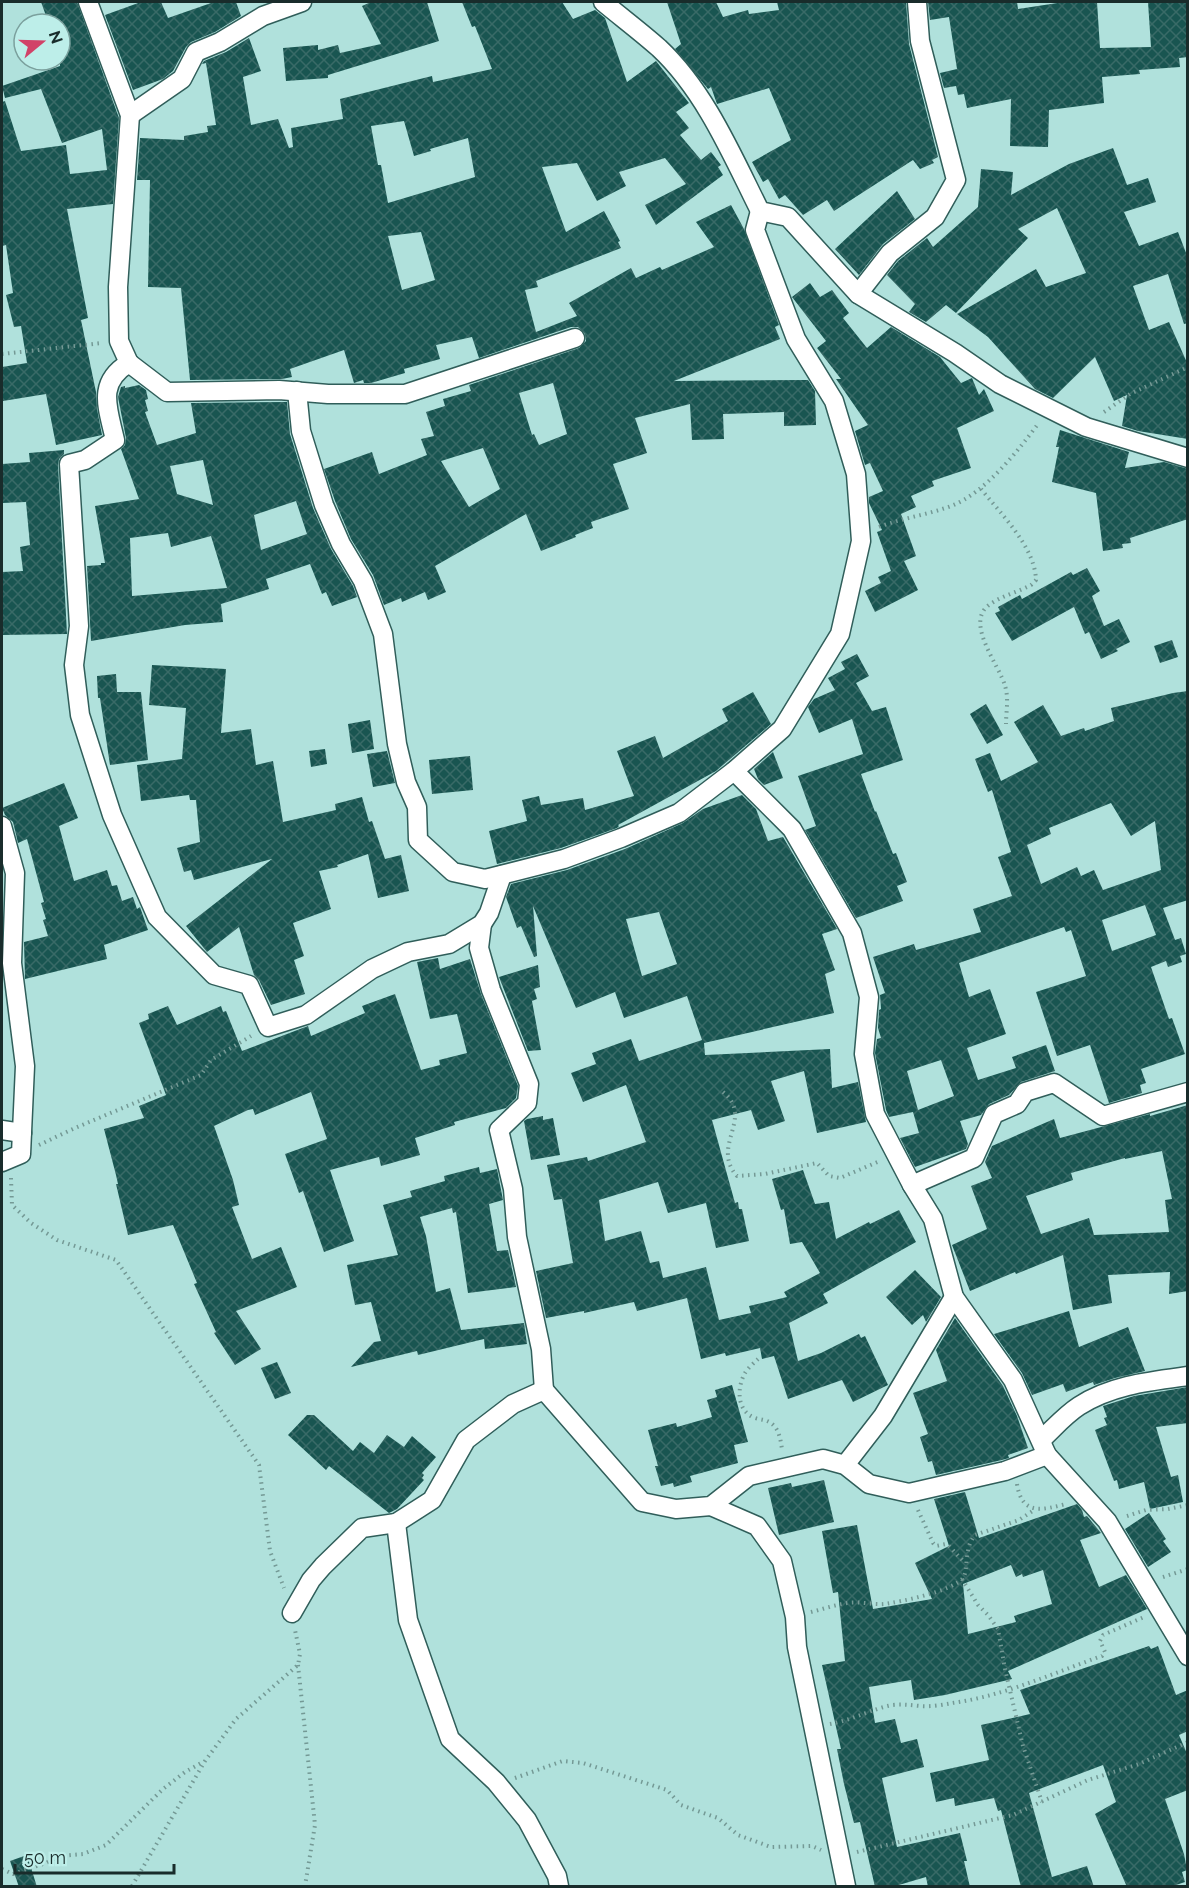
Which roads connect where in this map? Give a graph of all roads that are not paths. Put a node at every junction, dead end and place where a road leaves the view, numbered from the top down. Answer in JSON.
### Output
{"nodes":[{"id":1,"x":88,"y":2,"type":"edge"},
{"id":2,"x":302,"y":2,"type":"edge"},
{"id":3,"x":603,"y":2,"type":"edge"},
{"id":4,"x":917,"y":2,"type":"edge"},
{"id":5,"x":130,"y":115,"type":"junction"},
{"id":6,"x":760,"y":211,"type":"junction"},
{"id":7,"x":858,"y":294,"type":"junction"},
{"id":8,"x":575,"y":338,"type":"dead end"},
{"id":9,"x":129,"y":363,"type":"junction"},
{"id":10,"x":297,"y":390,"type":"junction"},
{"id":11,"x":1188,"y":458,"type":"edge"},
{"id":12,"x":734,"y":771,"type":"junction"},
{"id":13,"x":2,"y":826,"type":"edge"},
{"id":14,"x":502,"y":875,"type":"junction"},
{"id":15,"x":482,"y":924,"type":"junction"},
{"id":16,"x":1188,"y":1092,"type":"edge"},
{"id":17,"x":2,"y":1130,"type":"edge"},
{"id":18,"x":22,"y":1133,"type":"junction"},
{"id":19,"x":2,"y":1162,"type":"edge"},
{"id":20,"x":912,"y":1185,"type":"junction"},
{"id":21,"x":954,"y":1297,"type":"junction"},
{"id":22,"x":1188,"y":1376,"type":"edge"},
{"id":23,"x":544,"y":1390,"type":"junction"},
{"id":24,"x":1044,"y":1448,"type":"junction"},
{"id":25,"x":845,"y":1465,"type":"junction"},
{"id":26,"x":711,"y":1506,"type":"junction"},
{"id":27,"x":396,"y":1523,"type":"junction"},
{"id":28,"x":292,"y":1613,"type":"road end"},
{"id":29,"x":1188,"y":1656,"type":"edge"},
{"id":30,"x":559,"y":1887,"type":"edge"},
{"id":31,"x":846,"y":1887,"type":"edge"}],
"edges":[{"from":1,"to":5,"type":"street"},
{"from":2,"to":5,"type":"street"},
{"from":3,"to":6,"type":"street"},
{"from":4,"to":7,"type":"street"},
{"from":5,"to":9,"type":"street"},
{"from":6,"to":7,"type":"street"},
{"from":6,"to":12,"type":"street"},
{"from":7,"to":11,"type":"street"},
{"from":8,"to":10,"type":"street"},
{"from":9,"to":10,"type":"street"},
{"from":9,"to":15,"type":"street"},
{"from":10,"to":14,"type":"street"},
{"from":12,"to":14,"type":"street"},
{"from":12,"to":20,"type":"street"},
{"from":13,"to":18,"type":"street"},
{"from":14,"to":15,"type":"street"},
{"from":15,"to":23,"type":"street"},
{"from":16,"to":20,"type":"street"},
{"from":17,"to":18,"type":"street"},
{"from":18,"to":19,"type":"street"},
{"from":20,"to":21,"type":"street"},
{"from":21,"to":24,"type":"street"},
{"from":21,"to":25,"type":"street"},
{"from":22,"to":24,"type":"street"},
{"from":23,"to":26,"type":"street"},
{"from":23,"to":27,"type":"street"},
{"from":24,"to":25,"type":"street"},
{"from":24,"to":29,"type":"street"},
{"from":25,"to":26,"type":"street"},
{"from":26,"to":31,"type":"street"},
{"from":27,"to":28,"type":"street"},
{"from":27,"to":30,"type":"street"}]}
